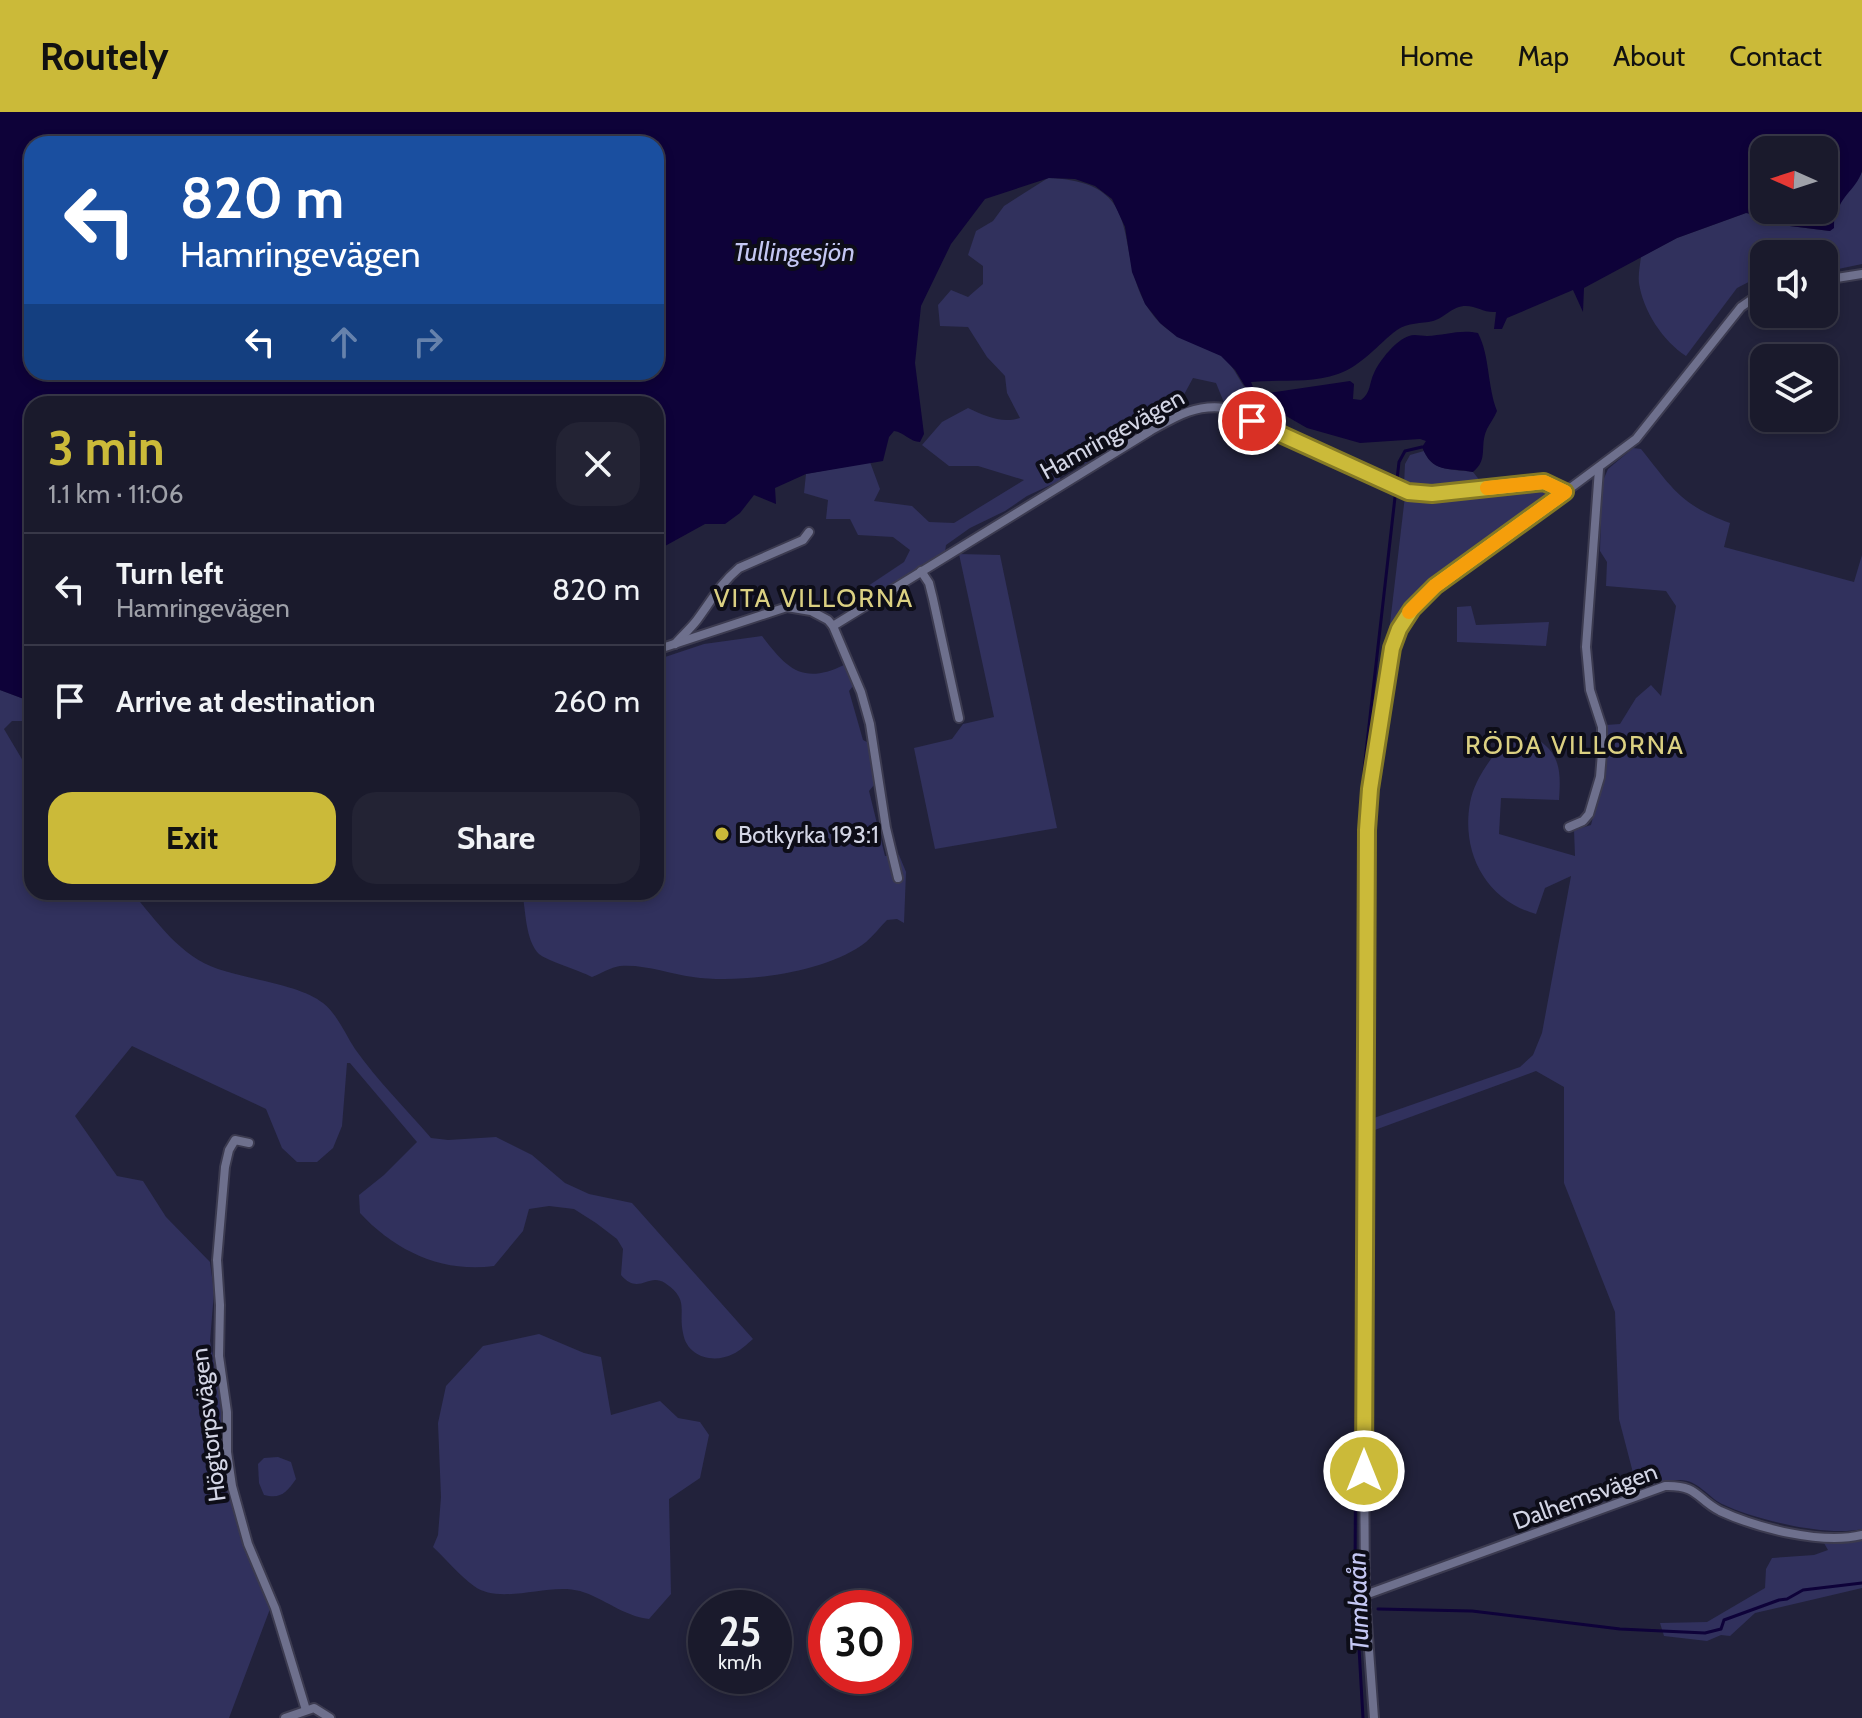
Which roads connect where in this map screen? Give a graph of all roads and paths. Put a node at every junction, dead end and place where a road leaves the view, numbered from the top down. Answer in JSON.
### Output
{"nodes":[{"id":1,"x":1862,"y":274,"type":"edge"},
{"id":2,"x":1838,"y":278,"type":"edge"},
{"id":3,"x":1750,"y":301,"type":"edge"},
{"id":4,"x":1599,"y":469,"type":"junction"},
{"id":5,"x":1565,"y":492,"type":"junction"},
{"id":6,"x":809,"y":532,"type":"dead end"},
{"id":7,"x":921,"y":571,"type":"junction"},
{"id":8,"x":833,"y":626,"type":"junction"},
{"id":9,"x":674,"y":644,"type":"junction"},
{"id":10,"x":664,"y":647,"type":"edge"},
{"id":11,"x":959,"y":718,"type":"dead end"},
{"id":12,"x":1569,"y":827,"type":"dead end"},
{"id":13,"x":898,"y":878,"type":"dead end"},
{"id":14,"x":249,"y":1143,"type":"dead end"},
{"id":15,"x":1862,"y":1535,"type":"edge"},
{"id":16,"x":1365,"y":1595,"type":"junction"},
{"id":17,"x":306,"y":1710,"type":"junction"},
{"id":18,"x":285,"y":1718,"type":"edge"},
{"id":19,"x":330,"y":1718,"type":"edge"},
{"id":20,"x":1374,"y":1718,"type":"edge"}],
"edges":[{"from":1,"to":2,"type":"street"},
{"from":3,"to":4,"type":"street"},
{"from":4,"to":5,"type":"street"},
{"from":4,"to":12,"type":"street"},
{"from":5,"to":7,"type":"street","name":"Hamringevägen"},
{"from":5,"to":16,"type":"street"},
{"from":6,"to":9,"type":"street"},
{"from":7,"to":8,"type":"street","name":"Hamringevägen"},
{"from":7,"to":11,"type":"street"},
{"from":8,"to":9,"type":"street"},
{"from":8,"to":13,"type":"street"},
{"from":9,"to":10,"type":"street"},
{"from":14,"to":17,"type":"street","name":"Högtorpsvägen"},
{"from":15,"to":16,"type":"street","name":"Dalhemsvägen"},
{"from":16,"to":20,"type":"street"},
{"from":17,"to":18,"type":"street"},
{"from":17,"to":19,"type":"street"}]}
